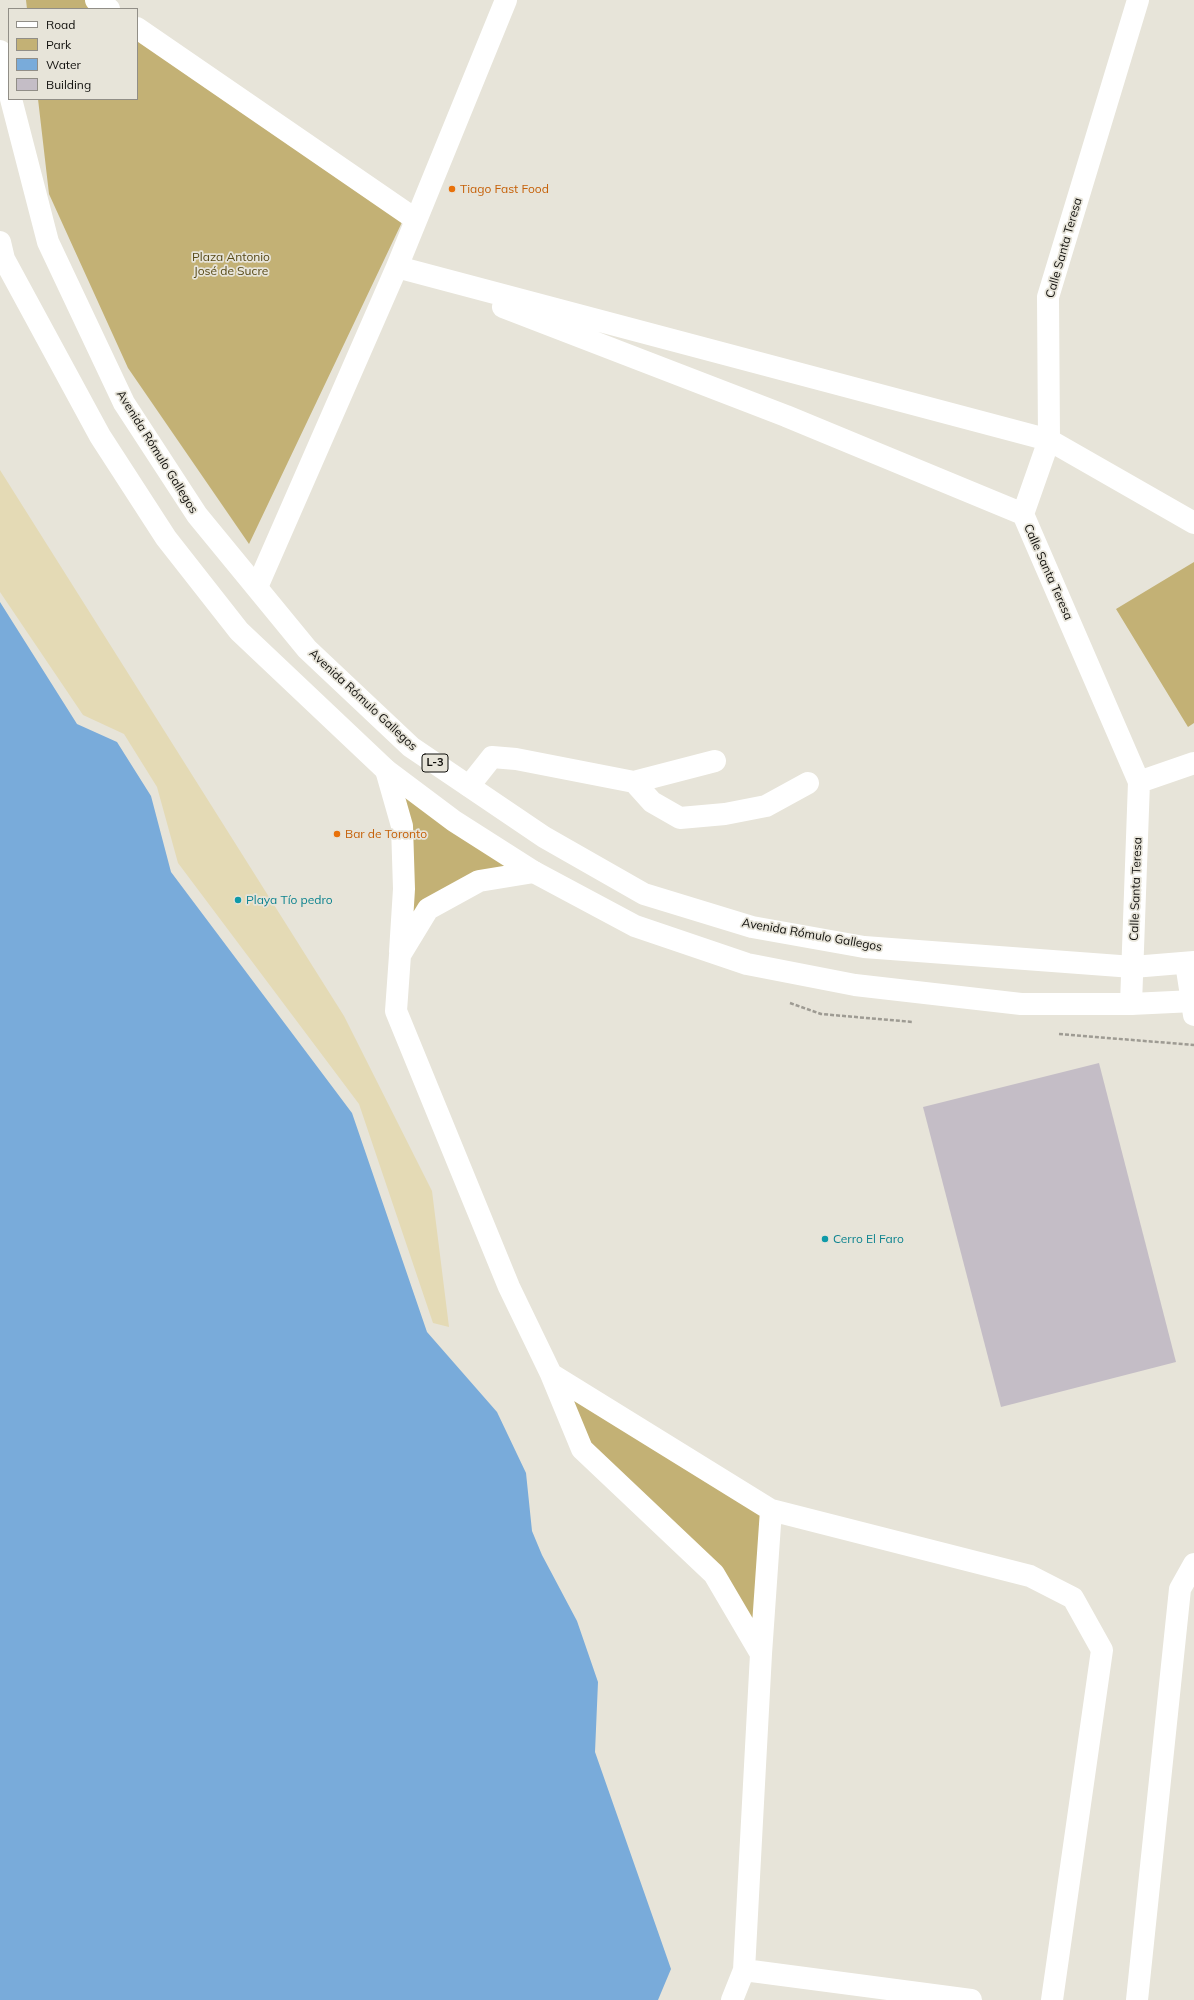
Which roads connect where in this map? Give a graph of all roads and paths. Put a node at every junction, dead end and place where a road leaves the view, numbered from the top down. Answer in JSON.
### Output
{"nodes":[{"id":1,"x":96,"y":0,"type":"edge"},
{"id":2,"x":506,"y":0,"type":"edge"},
{"id":3,"x":1138,"y":0,"type":"edge"},
{"id":4,"x":108,"y":8,"type":"edge"},
{"id":5,"x":138,"y":29,"type":"edge"},
{"id":6,"x":0,"y":51,"type":"edge"},
{"id":7,"x":8,"y":87,"type":"edge"},
{"id":8,"x":11,"y":100,"type":"edge"},
{"id":9,"x":415,"y":219,"type":"junction"},
{"id":10,"x":0,"y":242,"type":"edge"},
{"id":11,"x":397,"y":267,"type":"junction"},
{"id":12,"x":1050,"y":440,"type":"junction"},
{"id":13,"x":1023,"y":514,"type":"junction"},
{"id":14,"x":1194,"y":523,"type":"edge"},
{"id":15,"x":257,"y":588,"type":"junction"},
{"id":16,"x":715,"y":761,"type":"dead end"},
{"id":17,"x":1194,"y":763,"type":"edge"},
{"id":18,"x":386,"y":770,"type":"junction"},
{"id":19,"x":634,"y":782,"type":"junction"},
{"id":20,"x":1139,"y":782,"type":"junction"},
{"id":21,"x":808,"y":783,"type":"dead end"},
{"id":22,"x":469,"y":786,"type":"junction"},
{"id":23,"x":534,"y":872,"type":"junction"},
{"id":24,"x":400,"y":955,"type":"junction"},
{"id":25,"x":1190,"y":962,"type":"edge"},
{"id":26,"x":1133,"y":967,"type":"junction"},
{"id":27,"x":1131,"y":1004,"type":"junction"},
{"id":28,"x":1193,"y":1006,"type":"edge"},
{"id":29,"x":550,"y":1374,"type":"junction"},
{"id":30,"x":771,"y":1510,"type":"junction"},
{"id":31,"x":1194,"y":1564,"type":"edge"},
{"id":32,"x":761,"y":1654,"type":"junction"},
{"id":33,"x":744,"y":1970,"type":"junction"},
{"id":34,"x":732,"y":2000,"type":"edge"},
{"id":35,"x":972,"y":2000,"type":"edge"},
{"id":36,"x":1052,"y":2000,"type":"edge"},
{"id":37,"x":1137,"y":2000,"type":"edge"}],
"edges":[{"from":1,"to":4,"type":"street"},
{"from":2,"to":9,"type":"street"},
{"from":3,"to":12,"type":"street","name":"Calle Santa Teresa"},
{"from":5,"to":9,"type":"street"},
{"from":6,"to":7,"type":"street"},
{"from":8,"to":15,"type":"street","name":"Avenida Rómulo Gallegos","number":"L-3"},
{"from":9,"to":11,"type":"street"},
{"from":10,"to":18,"type":"street"},
{"from":11,"to":12,"type":"street"},
{"from":11,"to":13,"type":"street"},
{"from":11,"to":15,"type":"street"},
{"from":12,"to":13,"type":"street","name":"Calle Santa Teresa"},
{"from":12,"to":14,"type":"street"},
{"from":13,"to":20,"type":"street","name":"Calle Santa Teresa"},
{"from":15,"to":22,"type":"street","name":"Avenida Rómulo Gallegos","number":"L-3"},
{"from":16,"to":19,"type":"street"},
{"from":17,"to":20,"type":"street"},
{"from":18,"to":23,"type":"street"},
{"from":18,"to":24,"type":"street"},
{"from":19,"to":21,"type":"street"},
{"from":19,"to":22,"type":"street"},
{"from":20,"to":26,"type":"street","name":"Calle Santa Teresa"},
{"from":22,"to":26,"type":"street","name":"Avenida Rómulo Gallegos","number":"L-3"},
{"from":23,"to":24,"type":"street"},
{"from":23,"to":27,"type":"street"},
{"from":24,"to":29,"type":"street"},
{"from":25,"to":26,"type":"street","name":"Avenida Rómulo Gallegos","number":"L-3"},
{"from":25,"to":28,"type":"street"},
{"from":26,"to":27,"type":"street","name":"Calle Santa Teresa"},
{"from":27,"to":28,"type":"street"},
{"from":29,"to":30,"type":"street"},
{"from":29,"to":32,"type":"street"},
{"from":30,"to":32,"type":"street"},
{"from":30,"to":36,"type":"street"},
{"from":31,"to":37,"type":"street"},
{"from":32,"to":33,"type":"street"},
{"from":33,"to":34,"type":"street"},
{"from":33,"to":35,"type":"street"}]}
